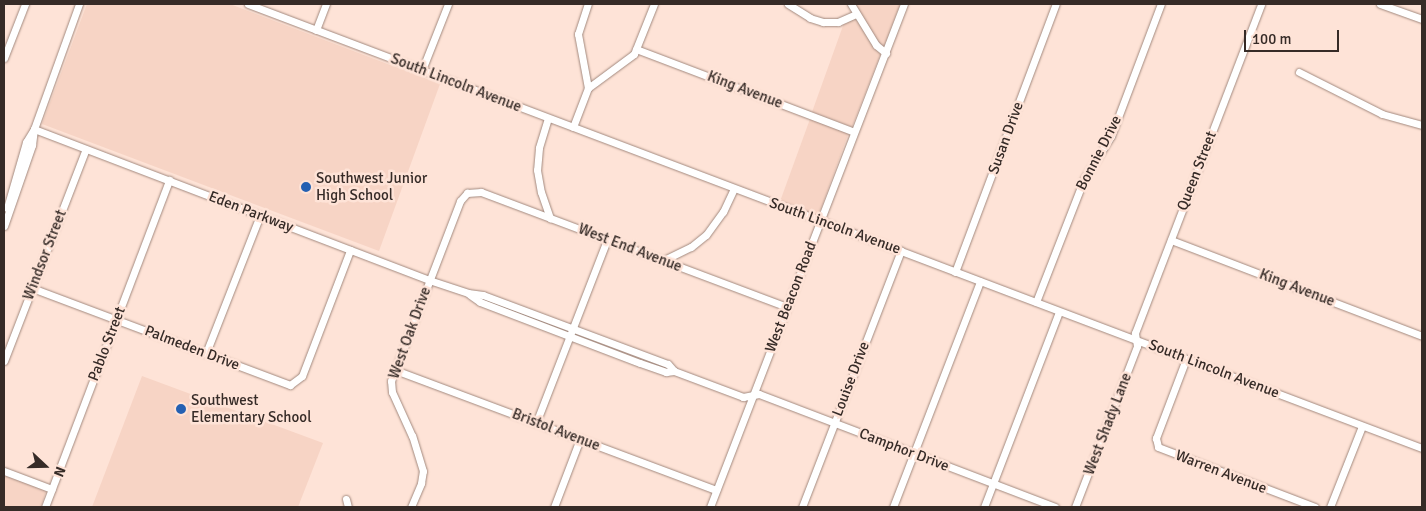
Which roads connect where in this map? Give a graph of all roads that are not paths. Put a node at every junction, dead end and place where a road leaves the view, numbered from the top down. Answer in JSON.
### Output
{"nodes":[{"id":1,"x":25,"y":4,"type":"edge"},
{"id":2,"x":79,"y":4,"type":"edge"},
{"id":3,"x":248,"y":4,"type":"edge"},
{"id":4,"x":326,"y":4,"type":"edge"},
{"id":5,"x":448,"y":4,"type":"edge"},
{"id":6,"x":588,"y":4,"type":"edge"},
{"id":7,"x":654,"y":4,"type":"edge"},
{"id":8,"x":788,"y":4,"type":"edge"},
{"id":9,"x":851,"y":4,"type":"edge"},
{"id":10,"x":904,"y":4,"type":"edge"},
{"id":11,"x":1056,"y":4,"type":"edge"},
{"id":12,"x":1161,"y":4,"type":"edge"},
{"id":13,"x":1262,"y":4,"type":"edge"},
{"id":14,"x":1380,"y":4,"type":"edge"},
{"id":15,"x":856,"y":14,"type":"junction"},
{"id":16,"x":1422,"y":19,"type":"edge"},
{"id":17,"x":316,"y":30,"type":"junction"},
{"id":18,"x":636,"y":50,"type":"junction"},
{"id":19,"x":886,"y":53,"type":"junction"},
{"id":20,"x":4,"y":58,"type":"edge"},
{"id":21,"x":422,"y":70,"type":"junction"},
{"id":22,"x":1299,"y":72,"type":"dead end"},
{"id":23,"x":588,"y":88,"type":"junction"},
{"id":24,"x":548,"y":118,"type":"junction"},
{"id":25,"x":1422,"y":125,"type":"edge"},
{"id":26,"x":573,"y":127,"type":"junction"},
{"id":27,"x":34,"y":129,"type":"junction"},
{"id":28,"x":854,"y":132,"type":"junction"},
{"id":29,"x":86,"y":148,"type":"junction"},
{"id":30,"x":18,"y":166,"type":"junction"},
{"id":31,"x":169,"y":180,"type":"junction"},
{"id":32,"x":734,"y":188,"type":"junction"},
{"id":33,"x":472,"y":192,"type":"joint"},
{"id":34,"x":4,"y":200,"type":"edge"},
{"id":35,"x":260,"y":215,"type":"junction"},
{"id":36,"x":550,"y":218,"type":"junction"},
{"id":37,"x":4,"y":221,"type":"edge"},
{"id":38,"x":821,"y":221,"type":"junction"},
{"id":39,"x":4,"y":226,"type":"edge"},
{"id":40,"x":607,"y":240,"type":"junction"},
{"id":41,"x":1171,"y":240,"type":"junction"},
{"id":42,"x":350,"y":250,"type":"junction"},
{"id":43,"x":901,"y":250,"type":"junction"},
{"id":44,"x":662,"y":261,"type":"junction"},
{"id":45,"x":955,"y":272,"type":"junction"},
{"id":46,"x":429,"y":280,"type":"junction"},
{"id":47,"x":980,"y":281,"type":"junction"},
{"id":48,"x":32,"y":288,"type":"junction"},
{"id":49,"x":1036,"y":302,"type":"junction"},
{"id":50,"x":787,"y":307,"type":"junction"},
{"id":51,"x":1059,"y":312,"type":"junction"},
{"id":52,"x":116,"y":319,"type":"junction"},
{"id":53,"x":571,"y":332,"type":"junction"},
{"id":54,"x":1422,"y":336,"type":"edge"},
{"id":55,"x":1135,"y":339,"type":"junction"},
{"id":56,"x":206,"y":353,"type":"junction"},
{"id":57,"x":1186,"y":359,"type":"junction"},
{"id":58,"x":4,"y":361,"type":"edge"},
{"id":59,"x":396,"y":370,"type":"junction"},
{"id":60,"x":753,"y":396,"type":"junction"},
{"id":61,"x":536,"y":422,"type":"junction"},
{"id":62,"x":834,"y":423,"type":"junction"},
{"id":63,"x":1362,"y":426,"type":"junction"},
{"id":64,"x":580,"y":439,"type":"junction"},
{"id":65,"x":1422,"y":448,"type":"edge"},
{"id":66,"x":914,"y":454,"type":"junction"},
{"id":67,"x":4,"y":471,"type":"edge"},
{"id":68,"x":992,"y":484,"type":"junction"},
{"id":69,"x":52,"y":489,"type":"junction"},
{"id":70,"x":716,"y":490,"type":"junction"},
{"id":71,"x":346,"y":499,"type":"dead end"},
{"id":72,"x":45,"y":507,"type":"edge"},
{"id":73,"x":348,"y":507,"type":"edge"},
{"id":74,"x":411,"y":507,"type":"edge"},
{"id":75,"x":554,"y":507,"type":"edge"},
{"id":76,"x":710,"y":507,"type":"edge"},
{"id":77,"x":802,"y":507,"type":"edge"},
{"id":78,"x":893,"y":507,"type":"edge"},
{"id":79,"x":984,"y":507,"type":"edge"},
{"id":80,"x":1055,"y":507,"type":"edge"},
{"id":81,"x":1075,"y":507,"type":"edge"},
{"id":82,"x":1315,"y":507,"type":"edge"},
{"id":83,"x":1330,"y":507,"type":"edge"}],
"edges":[{"from":1,"to":20,"type":"street"},
{"from":2,"to":27,"type":"street"},
{"from":3,"to":17,"type":"street","name":"South Lincoln Avenue"},
{"from":4,"to":17,"type":"street"},
{"from":5,"to":21,"type":"street"},
{"from":6,"to":23,"type":"street"},
{"from":7,"to":18,"type":"street"},
{"from":8,"to":15,"type":"street"},
{"from":9,"to":15,"type":"street"},
{"from":10,"to":19,"type":"street","name":"West Beacon Road"},
{"from":11,"to":45,"type":"street","name":"Susan Drive"},
{"from":12,"to":49,"type":"street","name":"Bonnie Drive"},
{"from":13,"to":41,"type":"street","name":"Queen Street"},
{"from":14,"to":16,"type":"street"},
{"from":15,"to":19,"type":"street"},
{"from":17,"to":21,"type":"street","name":"South Lincoln Avenue"},
{"from":18,"to":23,"type":"street"},
{"from":18,"to":28,"type":"street","name":"King Avenue"},
{"from":19,"to":28,"type":"street","name":"West Beacon Road"},
{"from":21,"to":24,"type":"street","name":"South Lincoln Avenue"},
{"from":22,"to":25,"type":"street"},
{"from":23,"to":26,"type":"street"},
{"from":24,"to":26,"type":"street","name":"South Lincoln Avenue"},
{"from":24,"to":36,"type":"street"},
{"from":26,"to":32,"type":"street","name":"South Lincoln Avenue"},
{"from":27,"to":29,"type":"street","name":"Eden Parkway"},
{"from":27,"to":30,"type":"street"},
{"from":27,"to":39,"type":"street"},
{"from":28,"to":38,"type":"street","name":"West Beacon Road"},
{"from":29,"to":31,"type":"street","name":"Eden Parkway"},
{"from":29,"to":48,"type":"street","name":"Windsor Street"},
{"from":30,"to":34,"type":"street"},
{"from":30,"to":37,"type":"street"},
{"from":31,"to":35,"type":"street","name":"Eden Parkway"},
{"from":31,"to":52,"type":"street","name":"Pablo Street"},
{"from":32,"to":38,"type":"street","name":"South Lincoln Avenue"},
{"from":32,"to":44,"type":"street"},
{"from":33,"to":36,"type":"street","name":"West End Avenue"},
{"from":33,"to":46,"type":"street","name":"West Oak Drive"},
{"from":35,"to":42,"type":"street","name":"Eden Parkway"},
{"from":35,"to":56,"type":"street"},
{"from":36,"to":40,"type":"street","name":"West End Avenue"},
{"from":38,"to":43,"type":"street","name":"South Lincoln Avenue"},
{"from":38,"to":50,"type":"street","name":"West Beacon Road"},
{"from":40,"to":44,"type":"street","name":"West End Avenue"},
{"from":40,"to":53,"type":"street"},
{"from":41,"to":54,"type":"street","name":"King Avenue"},
{"from":41,"to":55,"type":"street","name":"Queen Street"},
{"from":42,"to":46,"type":"street","name":"Eden Parkway"},
{"from":42,"to":56,"type":"street","name":"Palmeden Drive"},
{"from":43,"to":45,"type":"street","name":"South Lincoln Avenue"},
{"from":43,"to":62,"type":"street","name":"Louise Drive"},
{"from":44,"to":50,"type":"street","name":"West End Avenue"},
{"from":45,"to":47,"type":"street","name":"South Lincoln Avenue"},
{"from":46,"to":53,"type":"street","name":"Eden Parkway"},
{"from":46,"to":59,"type":"street","name":"West Oak Drive"},
{"from":47,"to":49,"type":"street","name":"South Lincoln Avenue"},
{"from":47,"to":66,"type":"street"},
{"from":48,"to":52,"type":"street","name":"Palmeden Drive"},
{"from":48,"to":58,"type":"street","name":"Windsor Street"},
{"from":49,"to":51,"type":"street","name":"South Lincoln Avenue"},
{"from":50,"to":60,"type":"street","name":"West Beacon Road"},
{"from":51,"to":55,"type":"street","name":"South Lincoln Avenue"},
{"from":51,"to":68,"type":"street"},
{"from":52,"to":56,"type":"street","name":"Palmeden Drive"},
{"from":52,"to":69,"type":"street","name":"Pablo Street"},
{"from":53,"to":60,"type":"street","name":"Eden Parkway"},
{"from":53,"to":61,"type":"street"},
{"from":55,"to":57,"type":"street","name":"South Lincoln Avenue"},
{"from":55,"to":81,"type":"street","name":"West Shady Lane"},
{"from":57,"to":63,"type":"street","name":"South Lincoln Avenue"},
{"from":57,"to":82,"type":"street","name":"Warren Avenue"},
{"from":59,"to":61,"type":"street","name":"Bristol Avenue"},
{"from":59,"to":74,"type":"street","name":"West Oak Drive"},
{"from":60,"to":62,"type":"street","name":"Camphor Drive"},
{"from":60,"to":70,"type":"street","name":"West Beacon Road"},
{"from":61,"to":64,"type":"street","name":"Bristol Avenue"},
{"from":62,"to":66,"type":"street","name":"Camphor Drive"},
{"from":62,"to":77,"type":"street","name":"Louise Drive"},
{"from":63,"to":65,"type":"street","name":"South Lincoln Avenue"},
{"from":63,"to":83,"type":"street"},
{"from":64,"to":70,"type":"street","name":"Bristol Avenue"},
{"from":64,"to":75,"type":"street"},
{"from":66,"to":68,"type":"street","name":"Camphor Drive"},
{"from":66,"to":78,"type":"street"},
{"from":67,"to":69,"type":"street"},
{"from":68,"to":79,"type":"street"},
{"from":68,"to":80,"type":"street","name":"Camphor Drive"},
{"from":69,"to":72,"type":"street","name":"Pablo Street"},
{"from":70,"to":76,"type":"street","name":"West Beacon Road"},
{"from":71,"to":73,"type":"street"}]}
